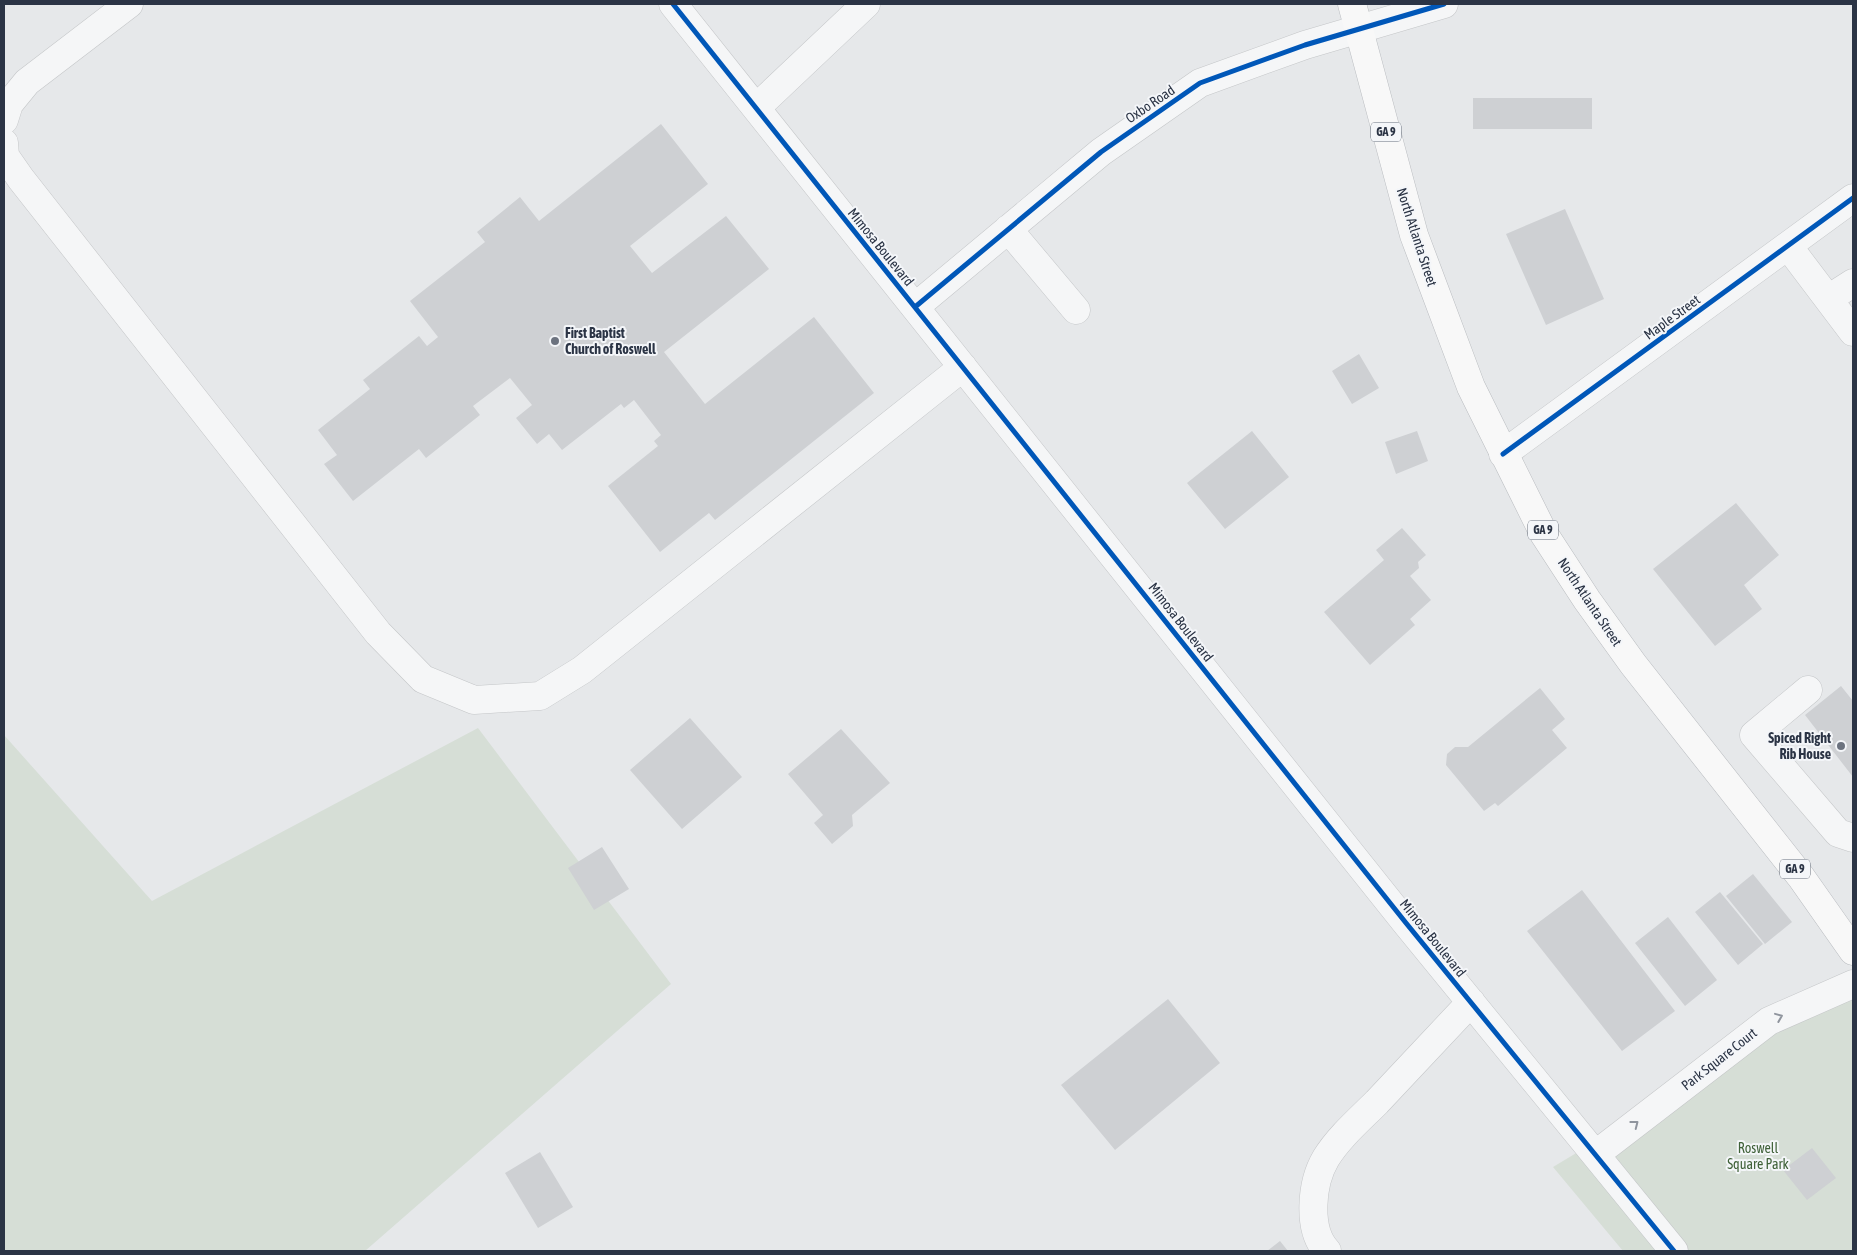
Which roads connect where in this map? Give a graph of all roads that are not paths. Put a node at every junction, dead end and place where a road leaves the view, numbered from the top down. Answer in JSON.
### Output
{"nodes":[{"id":1,"x":129,"y":4,"type":"edge"},
{"id":2,"x":673,"y":4,"type":"edge"},
{"id":3,"x":866,"y":4,"type":"edge"},
{"id":4,"x":1444,"y":4,"type":"edge"},
{"id":5,"x":1355,"y":16,"type":"edge"},
{"id":6,"x":756,"y":108,"type":"junction"},
{"id":7,"x":4,"y":120,"type":"edge"},
{"id":8,"x":4,"y":143,"type":"edge"},
{"id":9,"x":1853,"y":198,"type":"edge"},
{"id":10,"x":1008,"y":230,"type":"junction"},
{"id":11,"x":1788,"y":246,"type":"junction"},
{"id":12,"x":1853,"y":282,"type":"edge"},
{"id":13,"x":1828,"y":299,"type":"junction"},
{"id":14,"x":916,"y":307,"type":"junction"},
{"id":15,"x":1076,"y":310,"type":"dead end"},
{"id":16,"x":1853,"y":332,"type":"edge"},
{"id":17,"x":963,"y":367,"type":"junction"},
{"id":18,"x":1503,"y":454,"type":"junction"},
{"id":19,"x":1808,"y":690,"type":"dead end"},
{"id":20,"x":1853,"y":838,"type":"edge"},
{"id":21,"x":1853,"y":951,"type":"edge"},
{"id":22,"x":1853,"y":984,"type":"edge"},
{"id":23,"x":1471,"y":1002,"type":"junction"},
{"id":24,"x":1596,"y":1154,"type":"junction"},
{"id":25,"x":1327,"y":1251,"type":"edge"},
{"id":26,"x":1674,"y":1251,"type":"edge"}],
"edges":[{"from":1,"to":7,"type":"street"},
{"from":2,"to":6,"type":"street","name":"Mimosa Boulevard"},
{"from":3,"to":6,"type":"street"},
{"from":4,"to":5,"type":"street","name":"Oxbo Road"},
{"from":5,"to":10,"type":"street","name":"Oxbo Road"},
{"from":5,"to":18,"type":"highway","name":"North Atlanta Street","number":"GA 9"},
{"from":6,"to":14,"type":"street","name":"Mimosa Boulevard"},
{"from":8,"to":17,"type":"street"},
{"from":9,"to":11,"type":"street","name":"Maple Street"},
{"from":10,"to":14,"type":"street","name":"Oxbo Road"},
{"from":10,"to":15,"type":"street"},
{"from":11,"to":13,"type":"street"},
{"from":11,"to":18,"type":"street","name":"Maple Street"},
{"from":12,"to":13,"type":"street"},
{"from":13,"to":16,"type":"street"},
{"from":14,"to":17,"type":"street","name":"Mimosa Boulevard"},
{"from":17,"to":23,"type":"street","name":"Mimosa Boulevard"},
{"from":18,"to":21,"type":"highway","name":"North Atlanta Street","number":"GA 9"},
{"from":19,"to":20,"type":"street"},
{"from":24,"to":22,"type":"street","name":"Park Square Court","one_way":true},
{"from":23,"to":24,"type":"street","name":"Mimosa Boulevard"},
{"from":23,"to":25,"type":"street"},
{"from":24,"to":26,"type":"street","name":"Mimosa Boulevard"}]}
